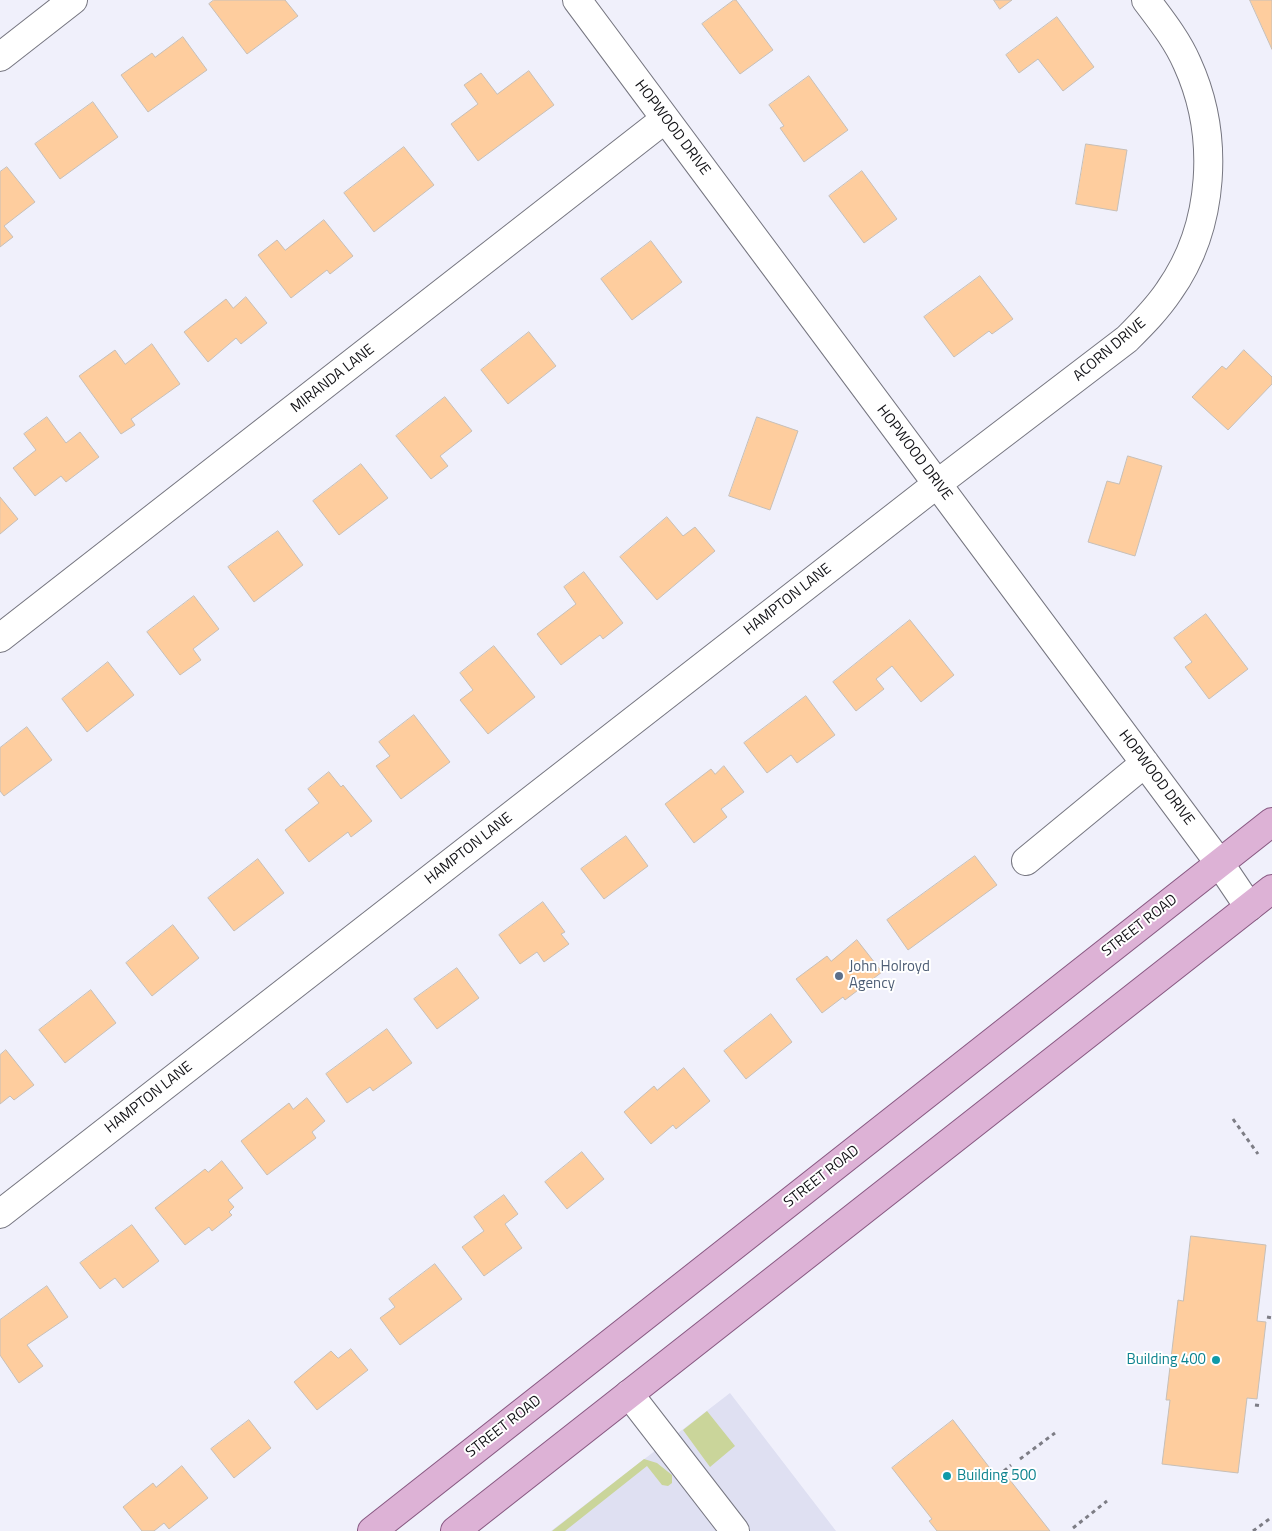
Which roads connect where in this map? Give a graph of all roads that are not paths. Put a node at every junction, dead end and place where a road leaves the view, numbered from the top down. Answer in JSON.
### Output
{"nodes":[{"id":1,"x":74,"y":0,"type":"edge"},
{"id":2,"x":577,"y":0,"type":"edge"},
{"id":3,"x":1146,"y":0,"type":"edge"},
{"id":4,"x":0,"y":57,"type":"edge"},
{"id":5,"x":665,"y":120,"type":"junction"},
{"id":6,"x":937,"y":484,"type":"junction"},
{"id":7,"x":0,"y":638,"type":"edge"},
{"id":8,"x":1144,"y":763,"type":"junction"},
{"id":9,"x":1272,"y":822,"type":"edge"},
{"id":10,"x":1026,"y":861,"type":"dead end"},
{"id":11,"x":1220,"y":864,"type":"junction"},
{"id":12,"x":1272,"y":889,"type":"edge"},
{"id":13,"x":1249,"y":907,"type":"junction"},
{"id":14,"x":0,"y":1214,"type":"edge"},
{"id":15,"x":629,"y":1394,"type":"junction"},
{"id":16,"x":372,"y":1531,"type":"edge"},
{"id":17,"x":455,"y":1531,"type":"edge"},
{"id":18,"x":735,"y":1531,"type":"edge"}],
"edges":[{"from":1,"to":4,"type":"street"},
{"from":2,"to":5,"type":"street","name":"HOPWOOD DRIVE"},
{"from":3,"to":6,"type":"street","name":"ACORN DRIVE"},
{"from":5,"to":6,"type":"street","name":"HOPWOOD DRIVE"},
{"from":5,"to":7,"type":"street","name":"MIRANDA LANE"},
{"from":6,"to":8,"type":"street","name":"HOPWOOD DRIVE"},
{"from":6,"to":14,"type":"street","name":"HAMPTON LANE"},
{"from":8,"to":10,"type":"street"},
{"from":8,"to":11,"type":"street","name":"HOPWOOD DRIVE"},
{"from":9,"to":11,"type":"main road","name":"STREET ROAD"},
{"from":11,"to":13,"type":"street","name":"HOPWOOD DRIVE"},
{"from":11,"to":16,"type":"main road","name":"STREET ROAD"},
{"from":12,"to":13,"type":"main road"},
{"from":13,"to":15,"type":"main road"},
{"from":15,"to":17,"type":"main road"},
{"from":15,"to":18,"type":"street"}]}
